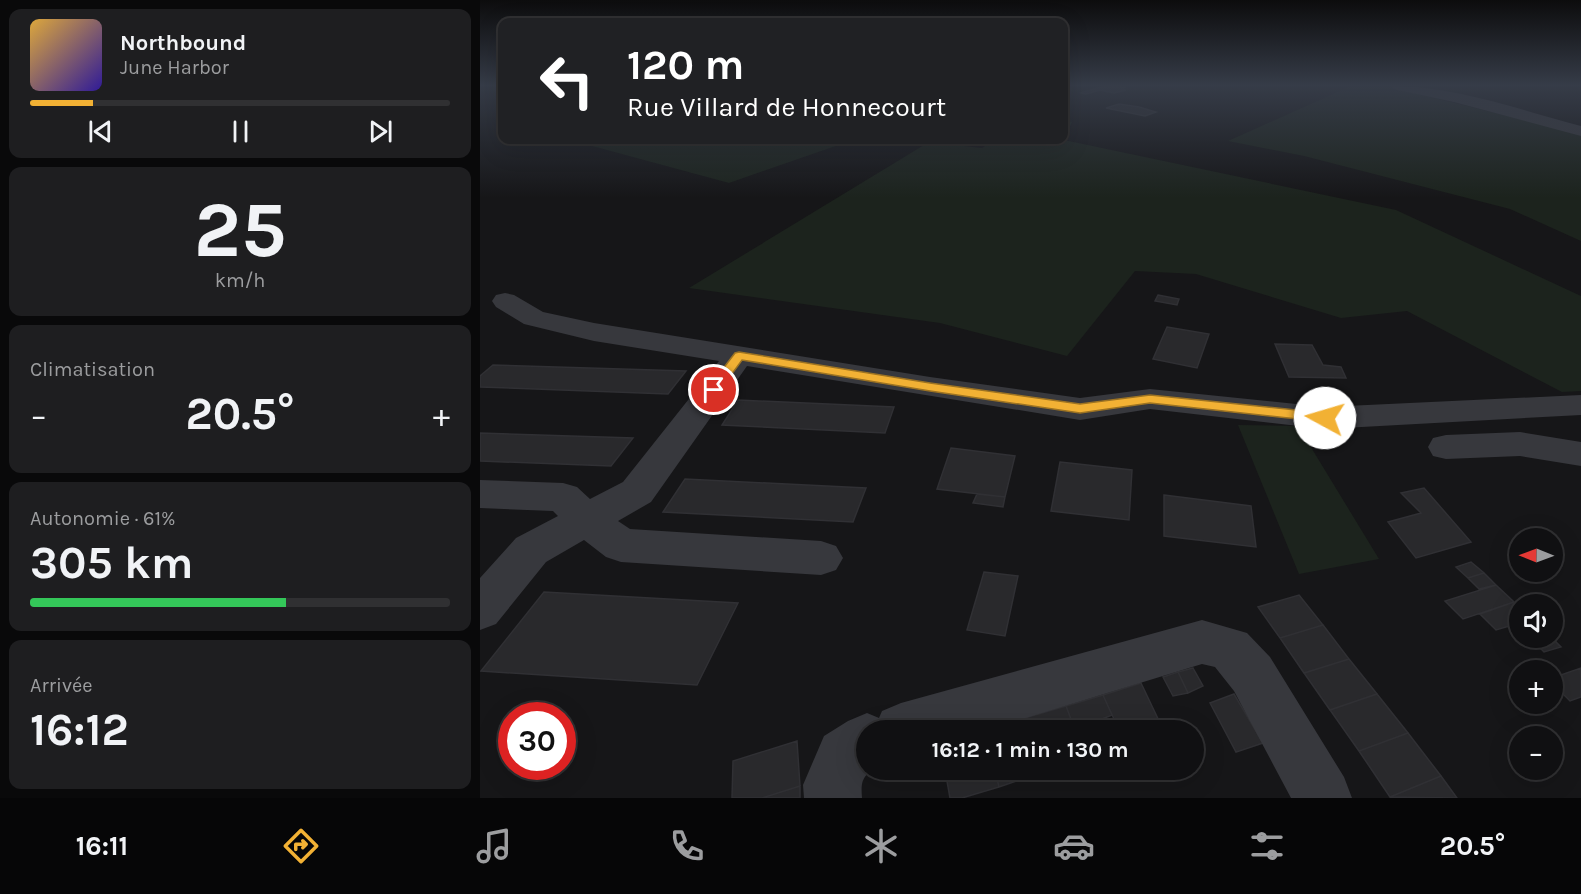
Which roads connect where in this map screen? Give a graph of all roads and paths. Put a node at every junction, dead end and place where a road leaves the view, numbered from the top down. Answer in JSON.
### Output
{"nodes":[{"id":1,"x":1552,"y":123,"type":"edge"},
{"id":2,"x":1581,"y":131,"type":"edge"},
{"id":3,"x":505,"y":301,"type":"dead end"},
{"id":4,"x":739,"y":356,"type":"junction"},
{"id":5,"x":1581,"y":405,"type":"edge"},
{"id":6,"x":1446,"y":447,"type":"dead end"},
{"id":7,"x":1581,"y":454,"type":"edge"},
{"id":8,"x":480,"y":494,"type":"edge"},
{"id":9,"x":586,"y":520,"type":"junction"},
{"id":10,"x":821,"y":558,"type":"dead end"},
{"id":11,"x":480,"y":610,"type":"edge"},
{"id":12,"x":935,"y":720,"type":"edge"},
{"id":13,"x":856,"y":748,"type":"edge"},
{"id":14,"x":833,"y":798,"type":"edge"},
{"id":15,"x":1323,"y":798,"type":"edge"}],
"edges":[{"from":1,"to":2,"type":"street"},
{"from":3,"to":4,"type":"street"},
{"from":4,"to":5,"type":"street"},
{"from":4,"to":9,"type":"street"},
{"from":6,"to":7,"type":"street"},
{"from":8,"to":9,"type":"street"},
{"from":9,"to":10,"type":"street"},
{"from":9,"to":11,"type":"street"},
{"from":12,"to":15,"type":"street"},
{"from":13,"to":14,"type":"street"}]}
